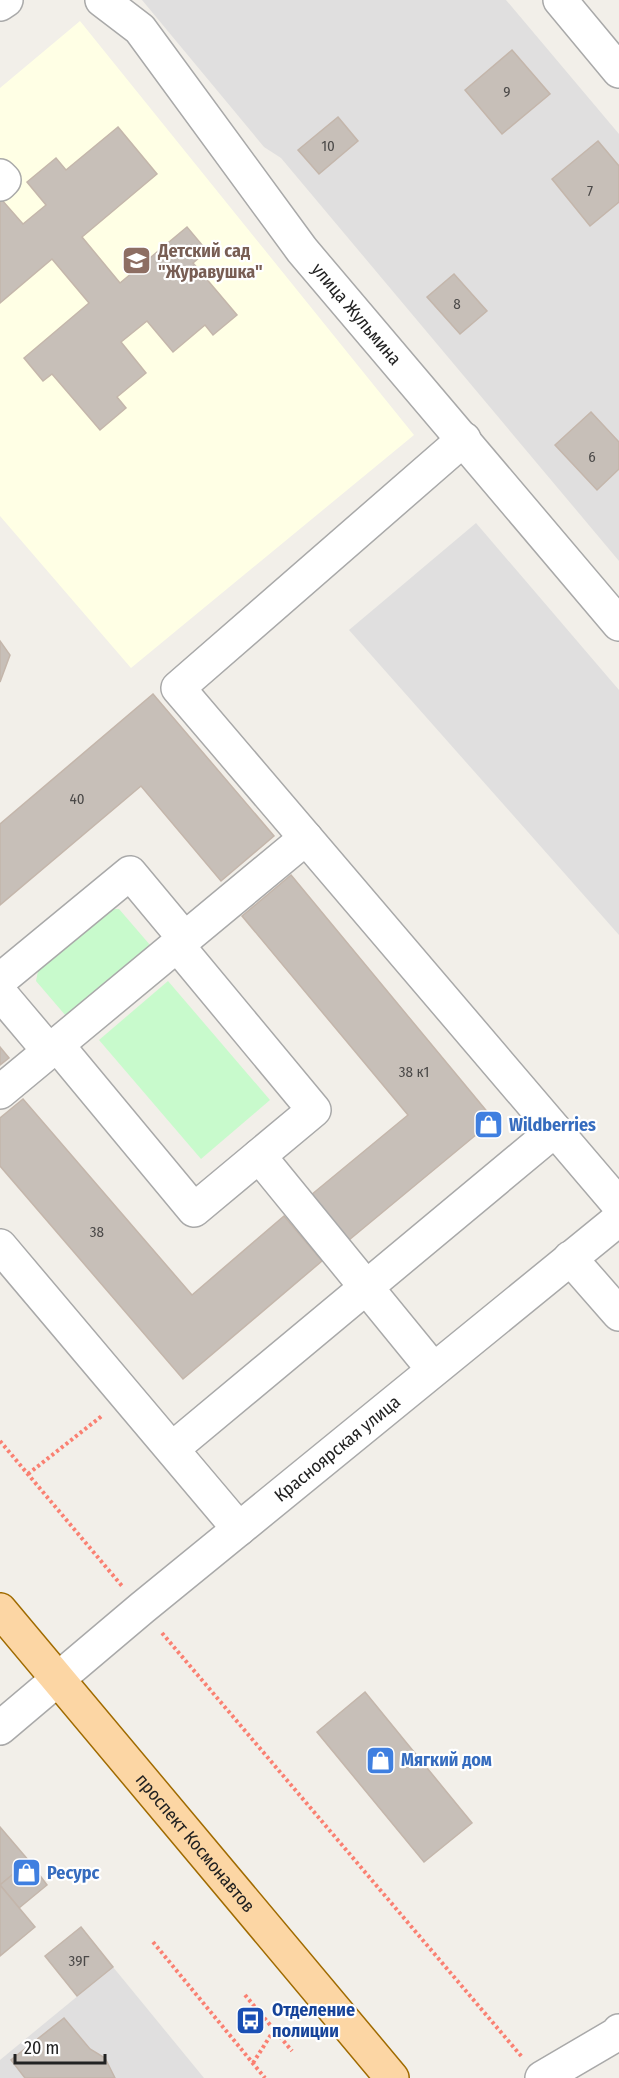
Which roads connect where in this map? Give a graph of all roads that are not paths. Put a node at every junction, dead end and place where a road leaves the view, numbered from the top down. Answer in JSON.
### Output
{"nodes":[{"id":1,"x":6,"y":0,"type":"edge"},
{"id":2,"x":102,"y":0,"type":"edge"},
{"id":3,"x":561,"y":0,"type":"edge"},
{"id":4,"x":0,"y":4,"type":"edge"},
{"id":5,"x":619,"y":71,"type":"edge"},
{"id":6,"x":0,"y":176,"type":"edge"},
{"id":7,"x":0,"y":184,"type":"edge"},
{"id":8,"x":464,"y":439,"type":"junction"},
{"id":9,"x":619,"y":624,"type":"edge"},
{"id":10,"x":306,"y":838,"type":"junction"},
{"id":11,"x":181,"y":942,"type":"junction"},
{"id":12,"x":0,"y":980,"type":"edge"},
{"id":13,"x":0,"y":993,"type":"edge"},
{"id":14,"x":53,"y":1048,"type":"junction"},
{"id":15,"x":0,"y":1092,"type":"edge"},
{"id":16,"x":555,"y":1130,"type":"junction"},
{"id":17,"x":259,"y":1156,"type":"junction"},
{"id":18,"x":619,"y":1205,"type":"edge"},
{"id":19,"x":619,"y":1220,"type":"edge"},
{"id":20,"x":0,"y":1246,"type":"edge"},
{"id":21,"x":570,"y":1258,"type":"junction"},
{"id":22,"x":366,"y":1287,"type":"junction"},
{"id":23,"x":619,"y":1314,"type":"edge"},
{"id":24,"x":434,"y":1369,"type":"junction"},
{"id":25,"x":172,"y":1449,"type":"junction"},
{"id":26,"x":239,"y":1529,"type":"junction"},
{"id":27,"x":0,"y":1610,"type":"edge"},
{"id":28,"x":58,"y":1679,"type":"junction"},
{"id":29,"x":0,"y":1728,"type":"edge"},
{"id":30,"x":619,"y":2031,"type":"edge"},
{"id":31,"x":533,"y":2069,"type":"edge"},
{"id":32,"x":392,"y":2078,"type":"edge"}],
"edges":[{"from":1,"to":4,"type":"street"},
{"from":2,"to":8,"type":"street","name":"улица Жульмина"},
{"from":3,"to":5,"type":"street"},
{"from":6,"to":7,"type":"street"},
{"from":8,"to":9,"type":"street","name":"улица Жульмина"},
{"from":8,"to":10,"type":"street"},
{"from":10,"to":11,"type":"street"},
{"from":10,"to":16,"type":"street"},
{"from":11,"to":12,"type":"street"},
{"from":11,"to":14,"type":"street"},
{"from":11,"to":17,"type":"street"},
{"from":13,"to":14,"type":"street"},
{"from":14,"to":15,"type":"street"},
{"from":14,"to":17,"type":"street"},
{"from":16,"to":18,"type":"street"},
{"from":16,"to":22,"type":"street"},
{"from":17,"to":22,"type":"street"},
{"from":19,"to":21,"type":"street","name":"Красноярская улица"},
{"from":20,"to":25,"type":"street"},
{"from":21,"to":23,"type":"street"},
{"from":21,"to":24,"type":"street","name":"Красноярская улица"},
{"from":22,"to":24,"type":"street"},
{"from":22,"to":25,"type":"street"},
{"from":24,"to":26,"type":"street","name":"Красноярская улица"},
{"from":25,"to":26,"type":"street"},
{"from":26,"to":28,"type":"street","name":"Красноярская улица"},
{"from":27,"to":28,"type":"main road","name":"проспект Космонавтов"},
{"from":28,"to":29,"type":"street","name":"Красноярская улица"},
{"from":28,"to":32,"type":"main road","name":"проспект Космонавтов"},
{"from":30,"to":31,"type":"street"}]}
